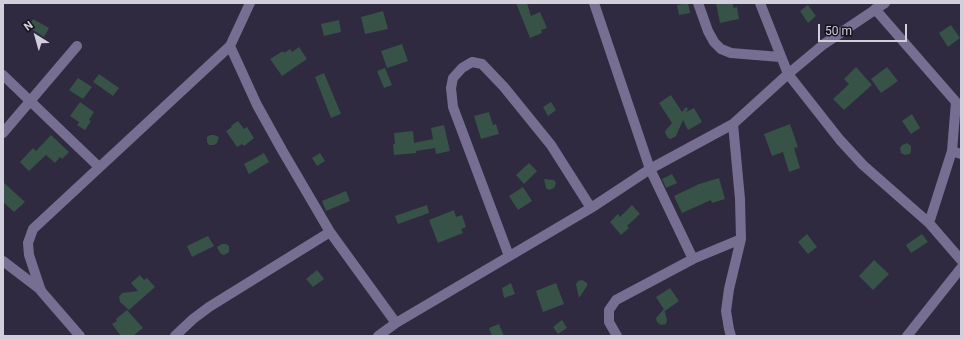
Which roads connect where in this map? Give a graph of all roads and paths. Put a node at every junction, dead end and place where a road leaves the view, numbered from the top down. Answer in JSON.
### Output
{"nodes":[{"id":1,"x":250,"y":3,"type":"edge"},
{"id":2,"x":594,"y":3,"type":"edge"},
{"id":3,"x":698,"y":3,"type":"edge"},
{"id":4,"x":760,"y":3,"type":"edge"},
{"id":5,"x":885,"y":3,"type":"edge"},
{"id":6,"x":875,"y":9,"type":"junction"},
{"id":7,"x":77,"y":46,"type":"dead end"},
{"id":8,"x":230,"y":46,"type":"junction"},
{"id":9,"x":780,"y":57,"type":"junction"},
{"id":10,"x":788,"y":74,"type":"junction"},
{"id":11,"x":3,"y":75,"type":"edge"},
{"id":12,"x":958,"y":99,"type":"edge"},
{"id":13,"x":31,"y":101,"type":"junction"},
{"id":14,"x":733,"y":124,"type":"junction"},
{"id":15,"x":3,"y":133,"type":"edge"},
{"id":16,"x":957,"y":152,"type":"edge"},
{"id":17,"x":99,"y":167,"type":"junction"},
{"id":18,"x":650,"y":169,"type":"junction"},
{"id":19,"x":591,"y":208,"type":"junction"},
{"id":20,"x":929,"y":223,"type":"junction"},
{"id":21,"x":330,"y":232,"type":"junction"},
{"id":22,"x":741,"y":239,"type":"junction"},
{"id":23,"x":509,"y":256,"type":"junction"},
{"id":24,"x":693,"y":259,"type":"junction"},
{"id":25,"x":961,"y":260,"type":"edge"},
{"id":26,"x":3,"y":261,"type":"edge"},
{"id":27,"x":961,"y":268,"type":"edge"},
{"id":28,"x":41,"y":291,"type":"junction"},
{"id":29,"x":396,"y":323,"type":"junction"},
{"id":30,"x":80,"y":336,"type":"edge"},
{"id":31,"x":175,"y":336,"type":"edge"},
{"id":32,"x":378,"y":336,"type":"edge"},
{"id":33,"x":617,"y":336,"type":"edge"},
{"id":34,"x":731,"y":336,"type":"edge"},
{"id":35,"x":907,"y":336,"type":"edge"}],
"edges":[{"from":1,"to":8,"type":"street"},
{"from":2,"to":18,"type":"street"},
{"from":3,"to":9,"type":"street"},
{"from":4,"to":9,"type":"street"},
{"from":5,"to":6,"type":"street"},
{"from":6,"to":10,"type":"street"},
{"from":6,"to":12,"type":"street"},
{"from":7,"to":13,"type":"street"},
{"from":8,"to":17,"type":"street"},
{"from":8,"to":21,"type":"street"},
{"from":9,"to":10,"type":"street"},
{"from":10,"to":14,"type":"street"},
{"from":10,"to":20,"type":"street"},
{"from":11,"to":13,"type":"street"},
{"from":12,"to":16,"type":"street"},
{"from":13,"to":15,"type":"street"},
{"from":13,"to":17,"type":"street"},
{"from":14,"to":18,"type":"street"},
{"from":14,"to":22,"type":"street"},
{"from":16,"to":20,"type":"street"},
{"from":17,"to":28,"type":"street"},
{"from":18,"to":19,"type":"street"},
{"from":18,"to":24,"type":"street"},
{"from":19,"to":23,"type":"street"},
{"from":19,"to":23,"type":"street"},
{"from":20,"to":25,"type":"street"},
{"from":21,"to":29,"type":"street"},
{"from":21,"to":31,"type":"street"},
{"from":22,"to":24,"type":"street"},
{"from":22,"to":34,"type":"street"},
{"from":23,"to":29,"type":"street"},
{"from":24,"to":33,"type":"street"},
{"from":26,"to":28,"type":"street"},
{"from":27,"to":35,"type":"street"},
{"from":28,"to":30,"type":"street"},
{"from":29,"to":32,"type":"street"}]}
